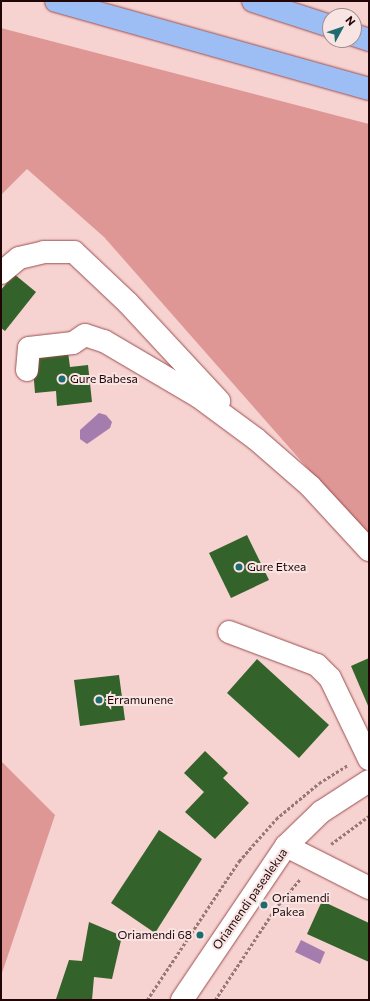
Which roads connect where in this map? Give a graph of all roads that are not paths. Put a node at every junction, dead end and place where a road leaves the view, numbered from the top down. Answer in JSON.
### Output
{"nodes":[{"id":1,"x":37,"y":1,"type":"edge"},
{"id":2,"x":56,"y":1,"type":"edge"},
{"id":3,"x":253,"y":1,"type":"edge"},
{"id":4,"x":92,"y":10,"type":"junction"},
{"id":5,"x":322,"y":23,"type":"edge"},
{"id":6,"x":369,"y":89,"type":"edge"},
{"id":7,"x":1,"y":273,"type":"edge"},
{"id":8,"x":27,"y":370,"type":"dead end"},
{"id":9,"x":256,"y":439,"type":"junction"},
{"id":10,"x":369,"y":550,"type":"edge"},
{"id":11,"x":229,"y":632,"type":"dead end"},
{"id":12,"x":369,"y":759,"type":"edge"},
{"id":13,"x":369,"y":781,"type":"edge"},
{"id":14,"x":286,"y":846,"type":"junction"},
{"id":15,"x":369,"y":888,"type":"edge"},
{"id":16,"x":182,"y":1000,"type":"edge"}],
"edges":[{"from":1,"to":4,"type":"highway"},
{"from":2,"to":4,"type":"highway"},
{"from":3,"to":5,"type":"highway"},
{"from":4,"to":6,"type":"highway"},
{"from":7,"to":9,"type":"street"},
{"from":8,"to":9,"type":"street"},
{"from":9,"to":10,"type":"street"},
{"from":11,"to":12,"type":"street"},
{"from":13,"to":14,"type":"street","name":"Oriamendi pasealekua"},
{"from":14,"to":15,"type":"street"},
{"from":14,"to":16,"type":"street","name":"Oriamendi pasealekua"}]}
